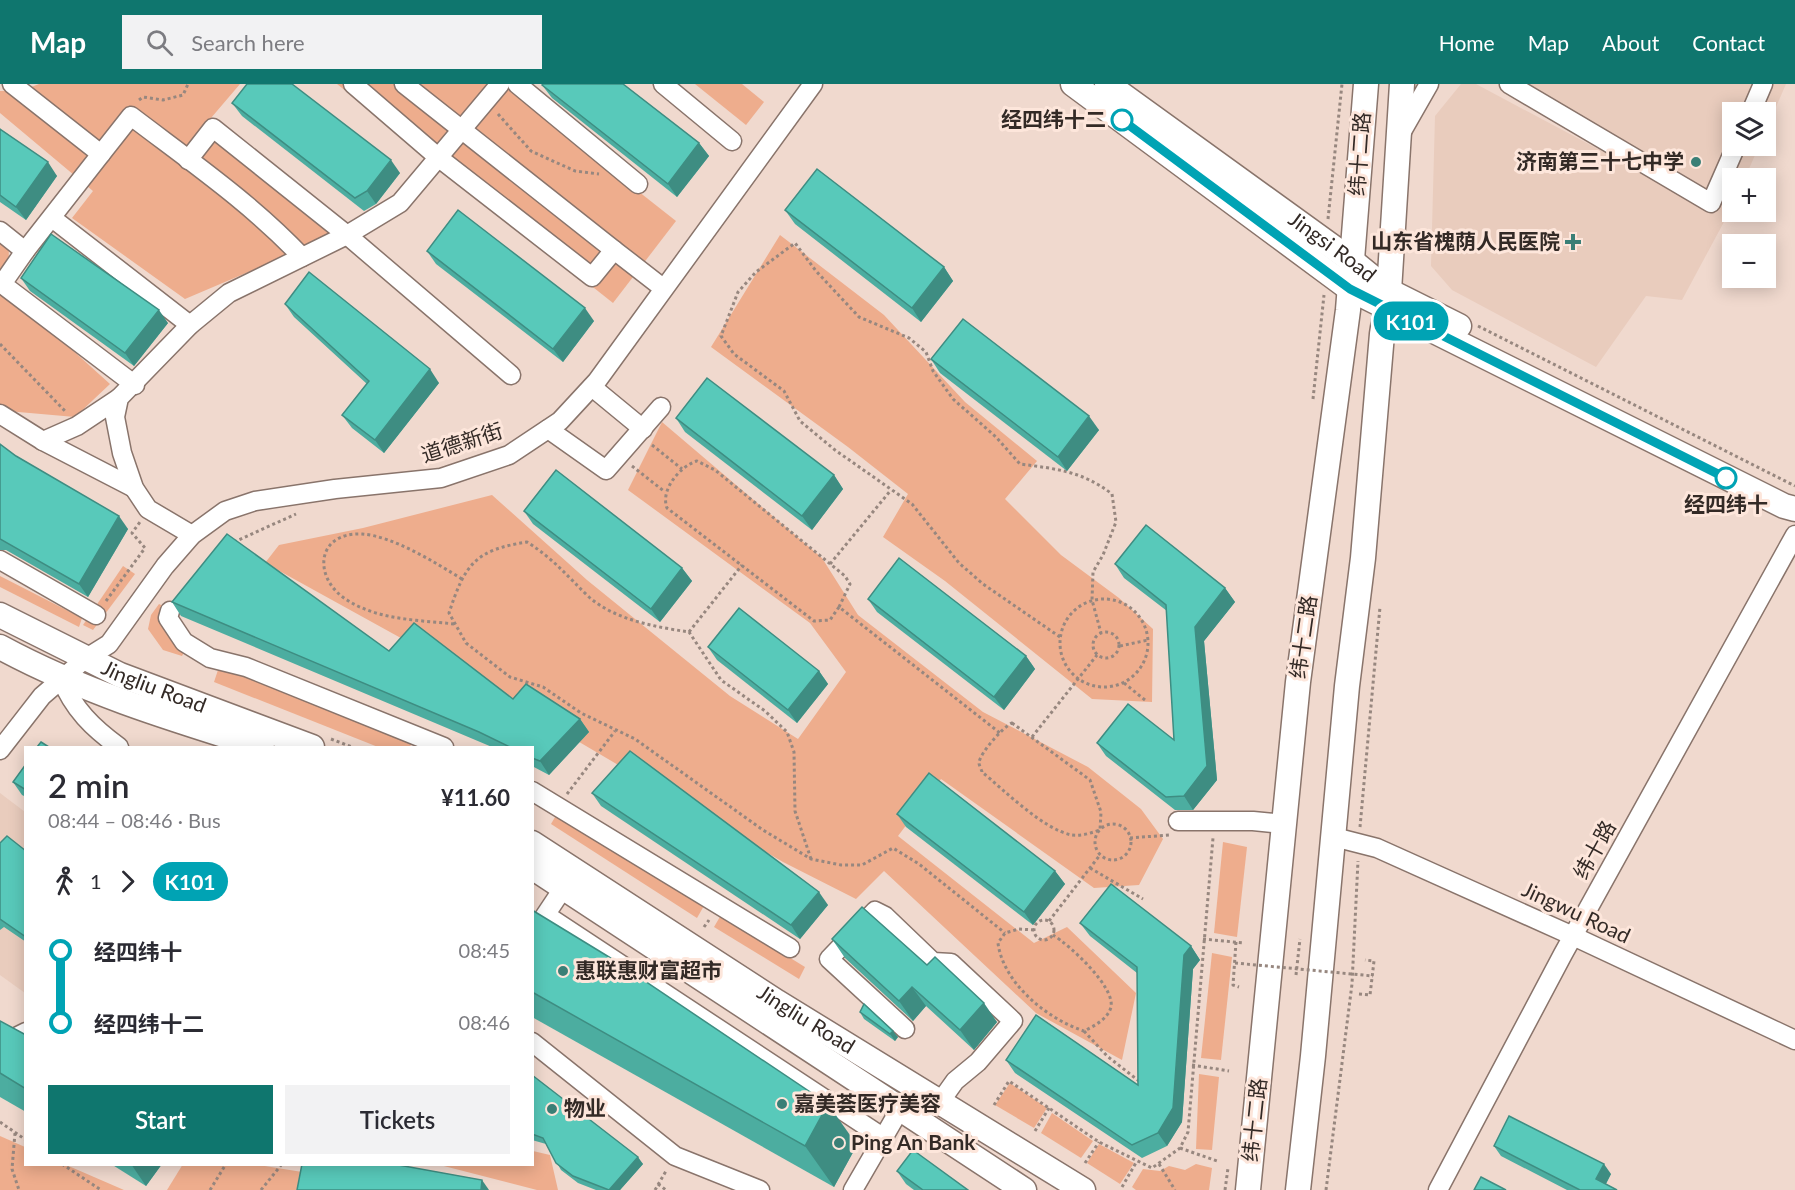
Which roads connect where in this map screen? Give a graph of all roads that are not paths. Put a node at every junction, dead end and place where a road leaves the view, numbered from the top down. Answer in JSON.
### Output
{"nodes":[{"id":1,"x":12,"y":84,"type":"edge"},
{"id":2,"x":353,"y":84,"type":"edge"},
{"id":3,"x":404,"y":84,"type":"edge"},
{"id":4,"x":500,"y":84,"type":"edge"},
{"id":5,"x":517,"y":84,"type":"edge"},
{"id":6,"x":663,"y":84,"type":"edge"},
{"id":7,"x":813,"y":84,"type":"edge"},
{"id":8,"x":1073,"y":84,"type":"edge"},
{"id":9,"x":1107,"y":84,"type":"edge"},
{"id":10,"x":1366,"y":84,"type":"edge"},
{"id":11,"x":1402,"y":84,"type":"edge"},
{"id":12,"x":1429,"y":84,"type":"edge"},
{"id":13,"x":1509,"y":84,"type":"edge"},
{"id":14,"x":1763,"y":84,"type":"edge"},
{"id":15,"x":1755,"y":102,"type":"edge"},
{"id":16,"x":462,"y":131,"type":"junction"},
{"id":17,"x":1399,"y":137,"type":"junction"},
{"id":18,"x":732,"y":141,"type":"dead end"},
{"id":19,"x":101,"y":154,"type":"junction"},
{"id":20,"x":1732,"y":156,"type":"edge"},
{"id":21,"x":439,"y":158,"type":"junction"},
{"id":22,"x":188,"y":160,"type":"junction"},
{"id":23,"x":635,"y":181,"type":"road end"},
{"id":24,"x":52,"y":218,"type":"junction"},
{"id":25,"x":0,"y":231,"type":"edge"},
{"id":26,"x":347,"y":235,"type":"junction"},
{"id":27,"x":614,"y":250,"type":"junction"},
{"id":28,"x":25,"y":251,"type":"junction"},
{"id":29,"x":302,"y":257,"type":"junction"},
{"id":30,"x":1352,"y":261,"type":"junction"},
{"id":31,"x":663,"y":288,"type":"junction"},
{"id":32,"x":1350,"y":289,"type":"junction"},
{"id":33,"x":1388,"y":299,"type":"junction"},
{"id":34,"x":190,"y":326,"type":"junction"},
{"id":35,"x":511,"y":375,"type":"dead end"},
{"id":36,"x":135,"y":385,"type":"junction"},
{"id":37,"x":592,"y":387,"type":"junction"},
{"id":38,"x":119,"y":398,"type":"junction"},
{"id":39,"x":661,"y":406,"type":"dead end"},
{"id":40,"x":0,"y":414,"type":"edge"},
{"id":41,"x":548,"y":429,"type":"junction"},
{"id":42,"x":641,"y":432,"type":"junction"},
{"id":43,"x":43,"y":441,"type":"junction"},
{"id":44,"x":134,"y":488,"type":"junction"},
{"id":45,"x":1795,"y":497,"type":"edge"},
{"id":46,"x":1795,"y":509,"type":"edge"},
{"id":47,"x":192,"y":535,"type":"junction"},
{"id":48,"x":1795,"y":535,"type":"edge"},
{"id":49,"x":0,"y":560,"type":"edge"},
{"id":50,"x":170,"y":611,"type":"edge"},
{"id":51,"x":0,"y":615,"type":"edge"},
{"id":52,"x":96,"y":615,"type":"road end"},
{"id":53,"x":0,"y":647,"type":"edge"},
{"id":54,"x":85,"y":659,"type":"junction"},
{"id":55,"x":61,"y":678,"type":"junction"},
{"id":56,"x":118,"y":746,"type":"edge"},
{"id":57,"x":259,"y":746,"type":"edge"},
{"id":58,"x":309,"y":746,"type":"edge"},
{"id":59,"x":442,"y":746,"type":"edge"},
{"id":60,"x":0,"y":750,"type":"edge"},
{"id":61,"x":537,"y":796,"type":"edge"},
{"id":62,"x":1178,"y":821,"type":"dead end"},
{"id":63,"x":1284,"y":824,"type":"junction"},
{"id":64,"x":1334,"y":837,"type":"junction"},
{"id":65,"x":534,"y":844,"type":"edge"},
{"id":66,"x":534,"y":868,"type":"edge"},
{"id":67,"x":564,"y":887,"type":"junction"},
{"id":68,"x":546,"y":915,"type":"junction"},
{"id":69,"x":534,"y":932,"type":"edge"},
{"id":70,"x":1573,"y":936,"type":"junction"},
{"id":71,"x":790,"y":948,"type":"dead end"},
{"id":72,"x":905,"y":1029,"type":"dead end"},
{"id":73,"x":24,"y":1033,"type":"edge"},
{"id":74,"x":1795,"y":1040,"type":"edge"},
{"id":75,"x":534,"y":1044,"type":"edge"},
{"id":76,"x":0,"y":1053,"type":"edge"},
{"id":77,"x":940,"y":1102,"type":"junction"},
{"id":78,"x":900,"y":1109,"type":"junction"},
{"id":79,"x":884,"y":1138,"type":"junction"},
{"id":80,"x":760,"y":1190,"type":"edge"},
{"id":81,"x":853,"y":1190,"type":"edge"},
{"id":82,"x":1024,"y":1190,"type":"edge"},
{"id":83,"x":1083,"y":1190,"type":"edge"},
{"id":84,"x":1248,"y":1190,"type":"edge"},
{"id":85,"x":1298,"y":1190,"type":"edge"},
{"id":86,"x":1438,"y":1190,"type":"edge"}],
"edges":[{"from":1,"to":19,"type":"street"},
{"from":2,"to":21,"type":"street"},
{"from":3,"to":16,"type":"street"},
{"from":4,"to":16,"type":"street"},
{"from":5,"to":23,"type":"street"},
{"from":6,"to":18,"type":"street"},
{"from":7,"to":31,"type":"street","name":"道德新街"},
{"from":8,"to":32,"type":"main road","name":"Jingsi Road"},
{"from":9,"to":30,"type":"main road","name":"Jingsi Road"},
{"from":10,"to":30,"type":"main road","name":"纬十二路"},
{"from":11,"to":17,"type":"main road","name":"纬十二路"},
{"from":12,"to":17,"type":"street"},
{"from":13,"to":20,"type":"street"},
{"from":14,"to":15,"type":"street"},
{"from":16,"to":21,"type":"street"},
{"from":16,"to":27,"type":"street"},
{"from":17,"to":33,"type":"main road","name":"纬十二路"},
{"from":19,"to":22,"type":"street"},
{"from":19,"to":24,"type":"street"},
{"from":21,"to":26,"type":"street"},
{"from":21,"to":27,"type":"street"},
{"from":22,"to":26,"type":"street"},
{"from":22,"to":29,"type":"street"},
{"from":24,"to":28,"type":"street"},
{"from":24,"to":34,"type":"street"},
{"from":25,"to":28,"type":"street"},
{"from":26,"to":29,"type":"street"},
{"from":26,"to":35,"type":"street"},
{"from":27,"to":31,"type":"street"},
{"from":28,"to":36,"type":"street"},
{"from":29,"to":34,"type":"street"},
{"from":30,"to":32,"type":"main road","name":"纬十二路"},
{"from":30,"to":33,"type":"main road","name":"Jingsi Road"},
{"from":31,"to":37,"type":"street","name":"道德新街"},
{"from":32,"to":33,"type":"main road","name":"Jingsi Road"},
{"from":32,"to":63,"type":"main road","name":"纬十二路"},
{"from":33,"to":45,"type":"main road","name":"Jingsi Road"},
{"from":33,"to":46,"type":"main road","name":"Jingsi Road"},
{"from":33,"to":64,"type":"main road","name":"纬十二路"},
{"from":34,"to":36,"type":"street"},
{"from":36,"to":38,"type":"street"},
{"from":37,"to":41,"type":"street","name":"道德新街"},
{"from":37,"to":42,"type":"street"},
{"from":38,"to":43,"type":"street"},
{"from":38,"to":44,"type":"street"},
{"from":39,"to":42,"type":"street"},
{"from":40,"to":43,"type":"street"},
{"from":41,"to":42,"type":"street"},
{"from":41,"to":47,"type":"street","name":"道德新街"},
{"from":43,"to":44,"type":"street"},
{"from":44,"to":47,"type":"street"},
{"from":47,"to":54,"type":"street","name":"道德新街"},
{"from":48,"to":70,"type":"street","name":"纬十路"},
{"from":49,"to":52,"type":"street"},
{"from":50,"to":59,"type":"street"},
{"from":51,"to":54,"type":"main road","name":"Jingliu Road"},
{"from":53,"to":55,"type":"main road","name":"Jingliu Road"},
{"from":54,"to":55,"type":"street","name":"道德新街"},
{"from":54,"to":58,"type":"main road","name":"Jingliu Road"},
{"from":55,"to":56,"type":"street"},
{"from":55,"to":57,"type":"main road","name":"Jingliu Road"},
{"from":55,"to":60,"type":"street","name":"道德新街"},
{"from":61,"to":71,"type":"street"},
{"from":62,"to":63,"type":"street"},
{"from":63,"to":84,"type":"main road","name":"纬十二路"},
{"from":64,"to":70,"type":"street","name":"Jingwu Road"},
{"from":64,"to":85,"type":"main road","name":"纬十二路"},
{"from":65,"to":77,"type":"main road","name":"Jingliu Road"},
{"from":66,"to":67,"type":"main road","name":"Jingliu Road"},
{"from":67,"to":68,"type":"street"},
{"from":67,"to":78,"type":"main road","name":"Jingliu Road"},
{"from":68,"to":69,"type":"street"},
{"from":68,"to":79,"type":"street"},
{"from":70,"to":74,"type":"street","name":"Jingwu Road"},
{"from":70,"to":86,"type":"street","name":"纬十路"},
{"from":72,"to":77,"type":"street"},
{"from":73,"to":76,"type":"street"},
{"from":75,"to":80,"type":"street"},
{"from":77,"to":83,"type":"main road","name":"Jingliu Road"},
{"from":78,"to":79,"type":"street"},
{"from":78,"to":82,"type":"main road","name":"Jingliu Road"},
{"from":79,"to":81,"type":"street"}]}
